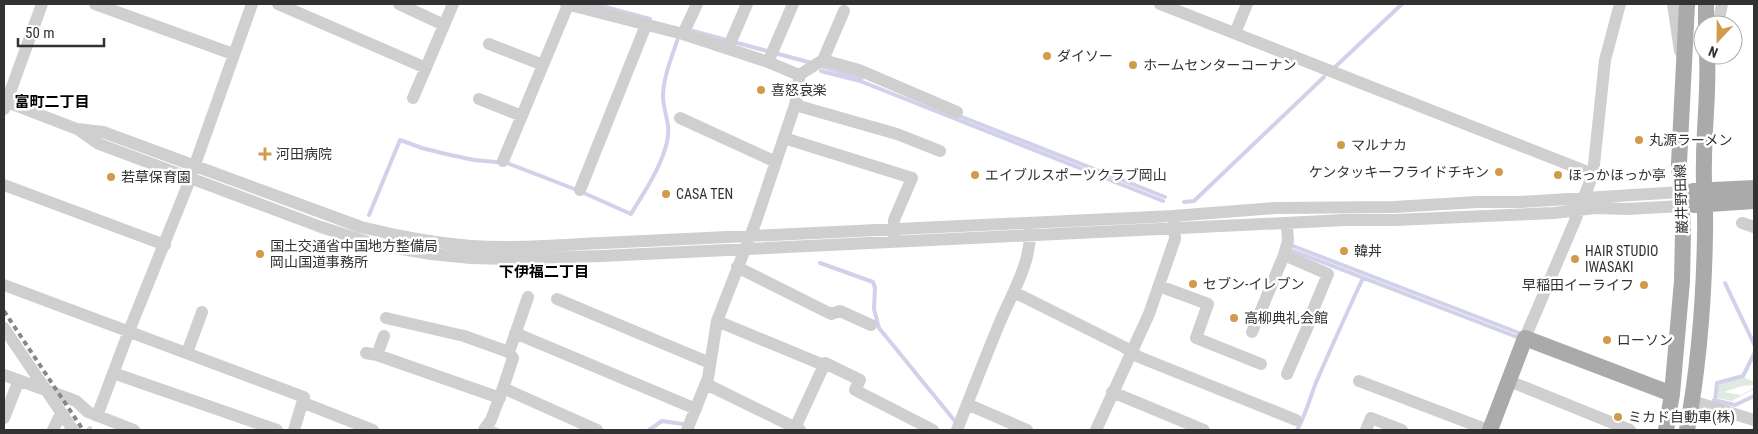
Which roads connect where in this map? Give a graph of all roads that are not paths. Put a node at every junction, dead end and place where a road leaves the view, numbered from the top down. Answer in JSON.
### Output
{"nodes":[{"id":1,"x":42,"y":4,"type":"edge"},
{"id":2,"x":96,"y":4,"type":"edge"},
{"id":3,"x":252,"y":4,"type":"edge"},
{"id":4,"x":278,"y":4,"type":"edge"},
{"id":5,"x":399,"y":4,"type":"edge"},
{"id":6,"x":453,"y":4,"type":"edge"},
{"id":7,"x":567,"y":4,"type":"edge"},
{"id":8,"x":697,"y":4,"type":"edge"},
{"id":9,"x":747,"y":4,"type":"edge"},
{"id":10,"x":793,"y":4,"type":"edge"},
{"id":11,"x":1160,"y":4,"type":"edge"},
{"id":12,"x":1246,"y":4,"type":"edge"},
{"id":13,"x":1620,"y":4,"type":"edge"},
{"id":14,"x":1673,"y":4,"type":"edge"},
{"id":15,"x":1688,"y":4,"type":"edge"},
{"id":16,"x":844,"y":11,"type":"dead end"},
{"id":17,"x":444,"y":24,"type":"junction"},
{"id":18,"x":646,"y":24,"type":"junction"},
{"id":19,"x":684,"y":30,"type":"junction"},
{"id":20,"x":1235,"y":33,"type":"junction"},
{"id":21,"x":489,"y":44,"type":"dead end"},
{"id":22,"x":730,"y":44,"type":"junction"},
{"id":23,"x":233,"y":54,"type":"junction"},
{"id":24,"x":771,"y":56,"type":"junction"},
{"id":25,"x":543,"y":65,"type":"junction"},
{"id":26,"x":1708,"y":65,"type":"edge"},
{"id":27,"x":813,"y":66,"type":"junction"},
{"id":28,"x":426,"y":68,"type":"junction"},
{"id":29,"x":1684,"y":68,"type":"junction"},
{"id":30,"x":413,"y":98,"type":"dead end"},
{"id":31,"x":478,"y":99,"type":"dead end"},
{"id":32,"x":5,"y":104,"type":"edge"},
{"id":33,"x":795,"y":105,"type":"junction"},
{"id":34,"x":957,"y":112,"type":"dead end"},
{"id":35,"x":522,"y":116,"type":"junction"},
{"id":36,"x":680,"y":118,"type":"dead end"},
{"id":37,"x":77,"y":129,"type":"junction"},
{"id":38,"x":784,"y":138,"type":"junction"},
{"id":39,"x":940,"y":151,"type":"dead end"},
{"id":40,"x":503,"y":161,"type":"dead end"},
{"id":41,"x":776,"y":162,"type":"junction"},
{"id":42,"x":194,"y":166,"type":"junction"},
{"id":43,"x":1593,"y":174,"type":"junction"},
{"id":44,"x":229,"y":178,"type":"junction"},
{"id":45,"x":190,"y":179,"type":"junction"},
{"id":46,"x":4,"y":185,"type":"edge"},
{"id":47,"x":1754,"y":188,"type":"edge"},
{"id":48,"x":580,"y":190,"type":"dead end"},
{"id":49,"x":224,"y":192,"type":"junction"},
{"id":50,"x":1704,"y":197,"type":"junction"},
{"id":51,"x":1584,"y":198,"type":"junction"},
{"id":52,"x":1681,"y":199,"type":"junction"},
{"id":53,"x":1754,"y":200,"type":"edge"},
{"id":54,"x":289,"y":201,"type":"junction"},
{"id":55,"x":1276,"y":208,"type":"junction"},
{"id":56,"x":1579,"y":210,"type":"junction"},
{"id":57,"x":1394,"y":213,"type":"junction"},
{"id":58,"x":284,"y":214,"type":"junction"},
{"id":59,"x":325,"y":214,"type":"junction"},
{"id":60,"x":1173,"y":216,"type":"junction"},
{"id":61,"x":1087,"y":220,"type":"junction"},
{"id":62,"x":1345,"y":220,"type":"junction"},
{"id":63,"x":1030,"y":222,"type":"junction"},
{"id":64,"x":1742,"y":223,"type":"dead end"},
{"id":65,"x":1287,"y":224,"type":"junction"},
{"id":66,"x":970,"y":225,"type":"junction"},
{"id":67,"x":321,"y":227,"type":"junction"},
{"id":68,"x":1754,"y":227,"type":"edge"},
{"id":69,"x":894,"y":229,"type":"junction"},
{"id":70,"x":1174,"y":230,"type":"junction"},
{"id":71,"x":811,"y":232,"type":"junction"},
{"id":72,"x":1088,"y":234,"type":"junction"},
{"id":73,"x":750,"y":236,"type":"junction"},
{"id":74,"x":1030,"y":236,"type":"junction"},
{"id":75,"x":970,"y":239,"type":"junction"},
{"id":76,"x":433,"y":241,"type":"junction"},
{"id":77,"x":396,"y":242,"type":"junction"},
{"id":78,"x":895,"y":242,"type":"junction"},
{"id":79,"x":165,"y":245,"type":"junction"},
{"id":80,"x":677,"y":245,"type":"junction"},
{"id":81,"x":812,"y":246,"type":"junction"},
{"id":82,"x":602,"y":249,"type":"junction"},
{"id":83,"x":745,"y":249,"type":"junction"},
{"id":84,"x":431,"y":254,"type":"junction"},
{"id":85,"x":1284,"y":255,"type":"junction"},
{"id":86,"x":737,"y":268,"type":"junction"},
{"id":87,"x":4,"y":285,"type":"edge"},
{"id":88,"x":1159,"y":286,"type":"junction"},
{"id":89,"x":1014,"y":292,"type":"junction"},
{"id":90,"x":528,"y":297,"type":"dead end"},
{"id":91,"x":557,"y":299,"type":"dead end"},
{"id":92,"x":202,"y":312,"type":"dead end"},
{"id":93,"x":386,"y":318,"type":"dead end"},
{"id":94,"x":717,"y":320,"type":"junction"},
{"id":95,"x":871,"y":325,"type":"dead end"},
{"id":96,"x":4,"y":328,"type":"edge"},
{"id":97,"x":129,"y":331,"type":"junction"},
{"id":98,"x":1252,"y":332,"type":"dead end"},
{"id":99,"x":515,"y":333,"type":"junction"},
{"id":100,"x":384,"y":336,"type":"dead end"},
{"id":101,"x":1525,"y":338,"type":"junction"},
{"id":102,"x":509,"y":352,"type":"junction"},
{"id":103,"x":187,"y":353,"type":"junction"},
{"id":104,"x":1132,"y":353,"type":"junction"},
{"id":105,"x":710,"y":363,"type":"junction"},
{"id":106,"x":825,"y":363,"type":"junction"},
{"id":107,"x":1261,"y":364,"type":"dead end"},
{"id":108,"x":113,"y":373,"type":"junction"},
{"id":109,"x":1287,"y":374,"type":"dead end"},
{"id":110,"x":4,"y":375,"type":"edge"},
{"id":111,"x":19,"y":380,"type":"junction"},
{"id":112,"x":1359,"y":381,"type":"dead end"},
{"id":113,"x":1508,"y":381,"type":"junction"},
{"id":114,"x":706,"y":384,"type":"junction"},
{"id":115,"x":46,"y":391,"type":"junction"},
{"id":116,"x":1112,"y":392,"type":"junction"},
{"id":117,"x":502,"y":393,"type":"junction"},
{"id":118,"x":1672,"y":394,"type":"junction"},
{"id":119,"x":1692,"y":401,"type":"junction"},
{"id":120,"x":304,"y":403,"type":"junction"},
{"id":121,"x":967,"y":404,"type":"junction"},
{"id":122,"x":696,"y":409,"type":"junction"},
{"id":123,"x":62,"y":413,"type":"junction"},
{"id":124,"x":97,"y":416,"type":"junction"},
{"id":125,"x":4,"y":418,"type":"edge"},
{"id":126,"x":1296,"y":420,"type":"dead end"},
{"id":127,"x":1754,"y":420,"type":"edge"},
{"id":128,"x":1003,"y":425,"type":"edge"},
{"id":129,"x":797,"y":429,"type":"edge"},
{"id":130,"x":53,"y":430,"type":"edge"},
{"id":131,"x":73,"y":430,"type":"edge"},
{"id":132,"x":134,"y":430,"type":"edge"},
{"id":133,"x":277,"y":430,"type":"edge"},
{"id":134,"x":294,"y":430,"type":"edge"},
{"id":135,"x":373,"y":430,"type":"edge"},
{"id":136,"x":484,"y":430,"type":"edge"},
{"id":137,"x":597,"y":430,"type":"edge"},
{"id":138,"x":687,"y":430,"type":"edge"},
{"id":139,"x":933,"y":430,"type":"edge"},
{"id":140,"x":957,"y":430,"type":"edge"},
{"id":141,"x":1027,"y":430,"type":"edge"},
{"id":142,"x":1096,"y":430,"type":"edge"},
{"id":143,"x":1204,"y":430,"type":"edge"},
{"id":144,"x":1366,"y":430,"type":"edge"},
{"id":145,"x":1402,"y":430,"type":"edge"},
{"id":146,"x":1489,"y":430,"type":"edge"},
{"id":147,"x":1630,"y":430,"type":"edge"},
{"id":148,"x":1666,"y":430,"type":"edge"},
{"id":149,"x":1687,"y":430,"type":"edge"}],
"edges":[{"from":1,"to":32,"type":"street"},
{"from":2,"to":23,"type":"street"},
{"from":3,"to":23,"type":"street"},
{"from":4,"to":28,"type":"street"},
{"from":5,"to":17,"type":"street"},
{"from":6,"to":17,"type":"street"},
{"from":7,"to":18,"type":"street"},
{"from":7,"to":25,"type":"street"},
{"from":8,"to":19,"type":"street"},
{"from":9,"to":22,"type":"street"},
{"from":10,"to":24,"type":"street"},
{"from":11,"to":20,"type":"street"},
{"from":12,"to":20,"type":"street"},
{"from":13,"to":43,"type":"street"},
{"from":14,"to":29,"type":"street"},
{"from":15,"to":29,"type":"main road","name":"巌井野田線"},
{"from":16,"to":27,"type":"street"},
{"from":17,"to":28,"type":"street"},
{"from":18,"to":19,"type":"street"},
{"from":18,"to":48,"type":"street"},
{"from":19,"to":22,"type":"street"},
{"from":20,"to":43,"type":"street"},
{"from":21,"to":25,"type":"street"},
{"from":22,"to":24,"type":"street"},
{"from":23,"to":42,"type":"street"},
{"from":24,"to":27,"type":"street"},
{"from":25,"to":35,"type":"street"},
{"from":26,"to":50,"type":"main road","name":"巌井野田線"},
{"from":27,"to":33,"type":"street"},
{"from":27,"to":34,"type":"street"},
{"from":28,"to":30,"type":"street"},
{"from":29,"to":52,"type":"main road","name":"巌井野田線"},
{"from":31,"to":35,"type":"street"},
{"from":32,"to":37,"type":"street"},
{"from":33,"to":38,"type":"street"},
{"from":33,"to":39,"type":"street"},
{"from":35,"to":40,"type":"street"},
{"from":36,"to":41,"type":"street"},
{"from":37,"to":42,"type":"street"},
{"from":37,"to":45,"type":"street"},
{"from":38,"to":41,"type":"street"},
{"from":38,"to":69,"type":"street"},
{"from":41,"to":73,"type":"street"},
{"from":42,"to":44,"type":"street"},
{"from":42,"to":45,"type":"street"},
{"from":43,"to":51,"type":"street"},
{"from":44,"to":49,"type":"street"},
{"from":44,"to":54,"type":"street"},
{"from":45,"to":49,"type":"street"},
{"from":45,"to":79,"type":"street"},
{"from":46,"to":79,"type":"street"},
{"from":47,"to":50,"type":"main road"},
{"from":49,"to":58,"type":"street"},
{"from":50,"to":52,"type":"main road"},
{"from":50,"to":53,"type":"main road"},
{"from":50,"to":119,"type":"main road","name":"巌井野田線"},
{"from":51,"to":52,"type":"street"},
{"from":51,"to":56,"type":"street"},
{"from":51,"to":57,"type":"street"},
{"from":52,"to":56,"type":"street"},
{"from":52,"to":118,"type":"main road","name":"巌井野田線"},
{"from":54,"to":58,"type":"street"},
{"from":54,"to":59,"type":"street"},
{"from":55,"to":57,"type":"street"},
{"from":55,"to":60,"type":"street"},
{"from":55,"to":62,"type":"street"},
{"from":56,"to":57,"type":"street"},
{"from":56,"to":101,"type":"street"},
{"from":57,"to":62,"type":"street"},
{"from":58,"to":67,"type":"street"},
{"from":59,"to":67,"type":"street"},
{"from":59,"to":77,"type":"street"},
{"from":60,"to":61,"type":"street"},
{"from":60,"to":70,"type":"street"},
{"from":61,"to":63,"type":"street"},
{"from":61,"to":72,"type":"street"},
{"from":62,"to":65,"type":"street"},
{"from":63,"to":66,"type":"street"},
{"from":63,"to":74,"type":"street"},
{"from":64,"to":68,"type":"street"},
{"from":65,"to":70,"type":"street"},
{"from":65,"to":85,"type":"street"},
{"from":66,"to":69,"type":"street"},
{"from":66,"to":75,"type":"street"},
{"from":67,"to":77,"type":"street"},
{"from":69,"to":71,"type":"street"},
{"from":69,"to":78,"type":"street"},
{"from":70,"to":72,"type":"street"},
{"from":70,"to":88,"type":"street"},
{"from":71,"to":73,"type":"street"},
{"from":71,"to":81,"type":"street"},
{"from":72,"to":74,"type":"street"},
{"from":73,"to":80,"type":"street"},
{"from":73,"to":83,"type":"street"},
{"from":74,"to":75,"type":"street"},
{"from":74,"to":89,"type":"street"},
{"from":75,"to":78,"type":"street"},
{"from":76,"to":77,"type":"street"},
{"from":76,"to":82,"type":"street"},
{"from":76,"to":84,"type":"street"},
{"from":77,"to":84,"type":"street"},
{"from":78,"to":81,"type":"street"},
{"from":79,"to":97,"type":"street"},
{"from":80,"to":82,"type":"street"},
{"from":80,"to":83,"type":"street"},
{"from":81,"to":83,"type":"street"},
{"from":82,"to":84,"type":"street"},
{"from":83,"to":86,"type":"street"},
{"from":85,"to":98,"type":"street"},
{"from":85,"to":109,"type":"street"},
{"from":86,"to":94,"type":"street"},
{"from":86,"to":95,"type":"street"},
{"from":87,"to":97,"type":"street"},
{"from":88,"to":104,"type":"street"},
{"from":88,"to":107,"type":"street"},
{"from":89,"to":104,"type":"street"},
{"from":89,"to":121,"type":"street"},
{"from":90,"to":99,"type":"street"},
{"from":91,"to":105,"type":"street"},
{"from":92,"to":103,"type":"street"},
{"from":93,"to":102,"type":"street"},
{"from":94,"to":105,"type":"street"},
{"from":94,"to":106,"type":"street"},
{"from":96,"to":115,"type":"street"},
{"from":97,"to":103,"type":"street"},
{"from":97,"to":108,"type":"street"},
{"from":99,"to":102,"type":"street"},
{"from":99,"to":122,"type":"street"},
{"from":100,"to":117,"type":"street"},
{"from":101,"to":113,"type":"main road"},
{"from":101,"to":118,"type":"main road"},
{"from":102,"to":117,"type":"street"},
{"from":103,"to":120,"type":"street"},
{"from":104,"to":116,"type":"street"},
{"from":104,"to":126,"type":"street"},
{"from":105,"to":114,"type":"street"},
{"from":106,"to":129,"type":"street"},
{"from":106,"to":139,"type":"street"},
{"from":108,"to":124,"type":"street"},
{"from":108,"to":133,"type":"street"},
{"from":110,"to":111,"type":"street"},
{"from":111,"to":115,"type":"street"},
{"from":111,"to":125,"type":"street"},
{"from":112,"to":146,"type":"street"},
{"from":113,"to":146,"type":"main road"},
{"from":113,"to":147,"type":"street"},
{"from":114,"to":122,"type":"street"},
{"from":114,"to":129,"type":"street"},
{"from":115,"to":123,"type":"street"},
{"from":115,"to":124,"type":"street"},
{"from":116,"to":142,"type":"street"},
{"from":116,"to":143,"type":"street"},
{"from":117,"to":136,"type":"street"},
{"from":117,"to":137,"type":"street"},
{"from":118,"to":148,"type":"main road","name":"巌井野田線"},
{"from":119,"to":127,"type":"street"},
{"from":119,"to":149,"type":"main road","name":"巌井野田線"},
{"from":120,"to":134,"type":"street"},
{"from":120,"to":135,"type":"street"},
{"from":121,"to":128,"type":"street"},
{"from":121,"to":140,"type":"street"},
{"from":122,"to":138,"type":"street"},
{"from":123,"to":130,"type":"street"},
{"from":123,"to":131,"type":"street"},
{"from":124,"to":132,"type":"street"},
{"from":128,"to":141,"type":"street"},
{"from":144,"to":145,"type":"street"}]}
